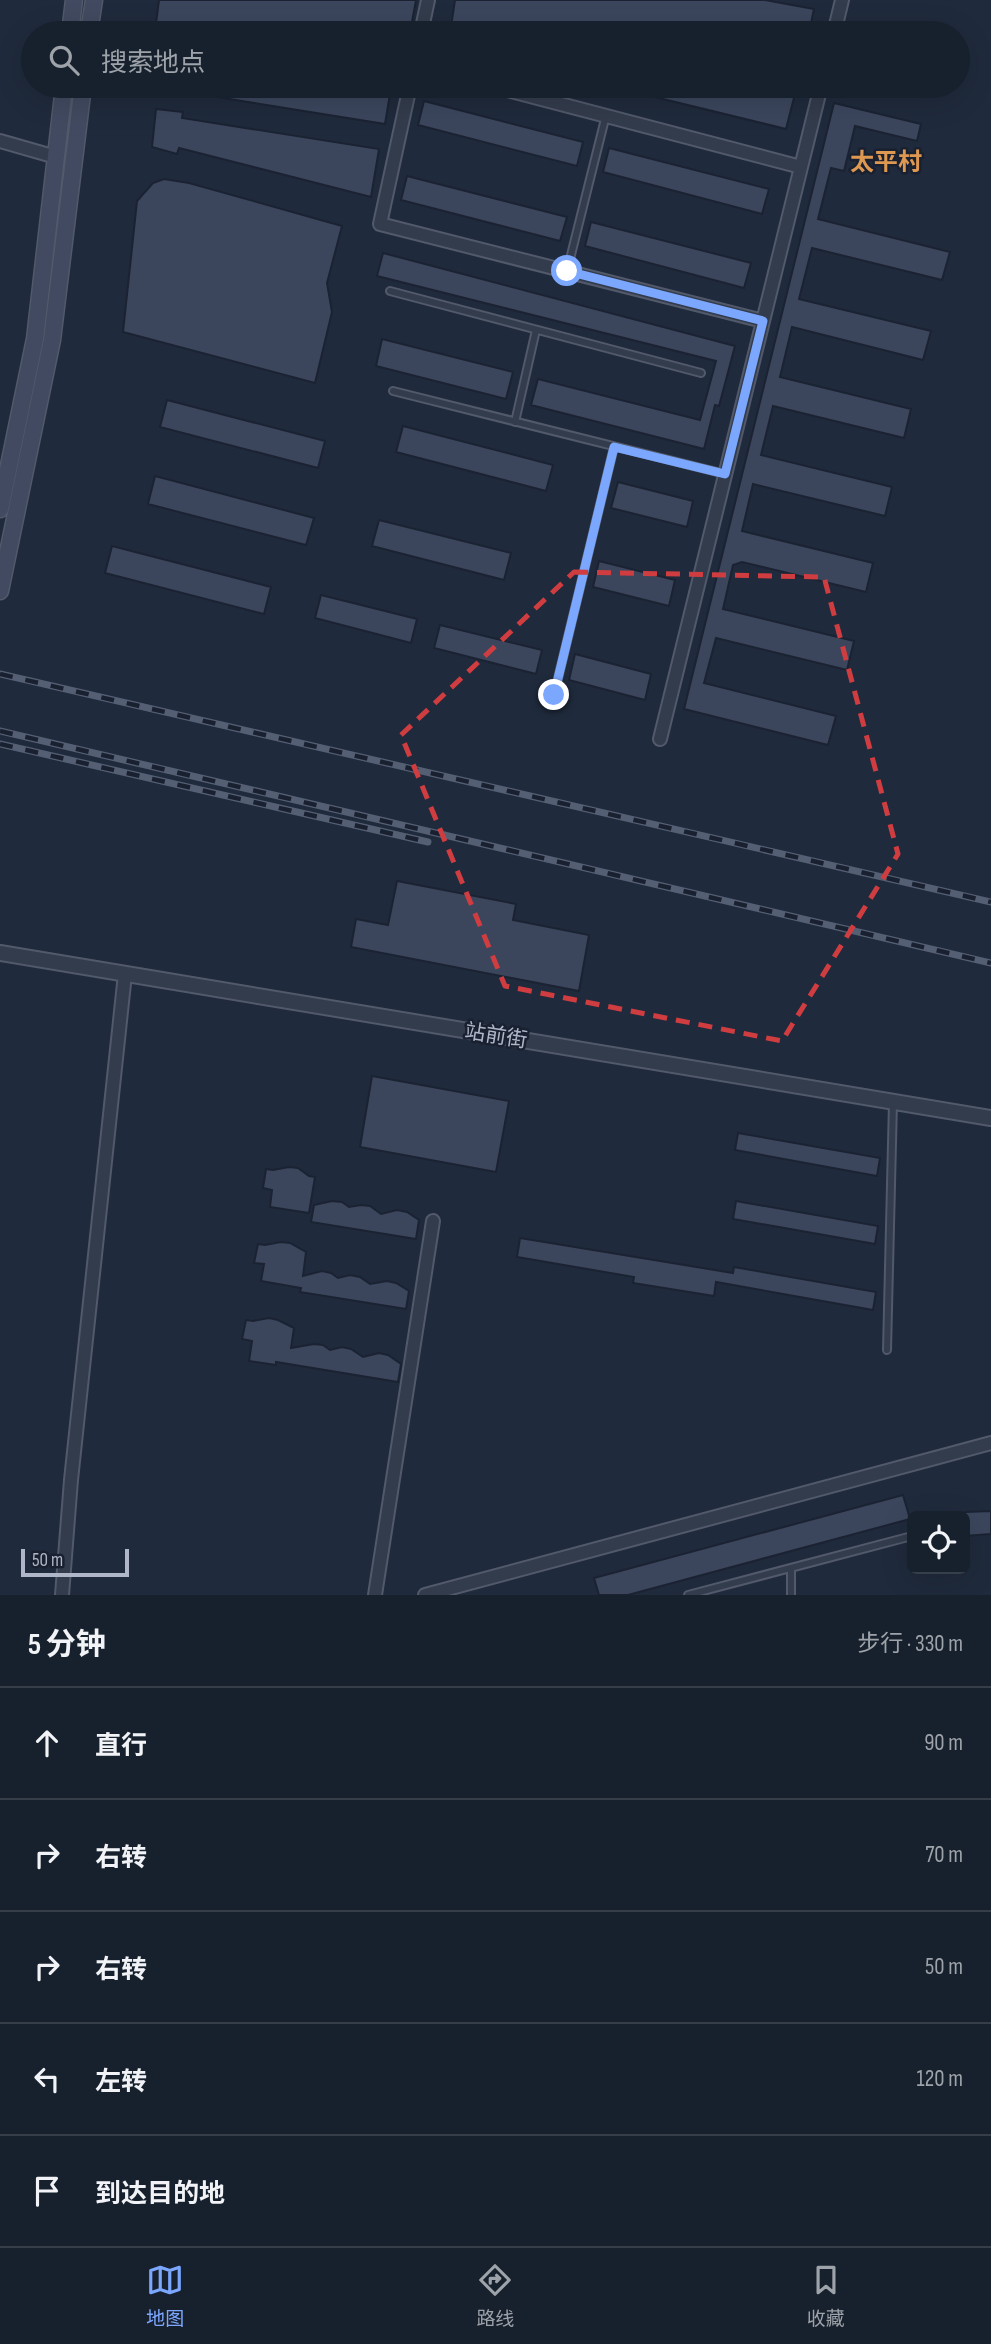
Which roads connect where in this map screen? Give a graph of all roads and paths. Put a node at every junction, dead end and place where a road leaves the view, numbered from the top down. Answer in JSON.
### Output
{"nodes":[{"id":1,"x":74,"y":0,"type":"edge"},
{"id":2,"x":94,"y":0,"type":"edge"},
{"id":3,"x":428,"y":0,"type":"edge"},
{"id":4,"x":842,"y":0,"type":"edge"},
{"id":5,"x":72,"y":21,"type":"edge"},
{"id":6,"x":91,"y":21,"type":"edge"},
{"id":7,"x":424,"y":21,"type":"edge"},
{"id":8,"x":837,"y":21,"type":"edge"},
{"id":9,"x":63,"y":98,"type":"edge"},
{"id":10,"x":82,"y":98,"type":"edge"},
{"id":11,"x":407,"y":98,"type":"edge"},
{"id":12,"x":538,"y":98,"type":"edge"},
{"id":13,"x":818,"y":98,"type":"edge"},
{"id":14,"x":606,"y":116,"type":"junction"},
{"id":15,"x":0,"y":141,"type":"edge"},
{"id":16,"x":56,"y":158,"type":"junction"},
{"id":17,"x":801,"y":167,"type":"junction"},
{"id":18,"x":567,"y":271,"type":"junction"},
{"id":19,"x":390,"y":291,"type":"dead end"},
{"id":20,"x":763,"y":321,"type":"junction"},
{"id":21,"x":536,"y":330,"type":"junction"},
{"id":22,"x":701,"y":373,"type":"dead end"},
{"id":23,"x":393,"y":391,"type":"dead end"},
{"id":24,"x":515,"y":422,"type":"junction"},
{"id":25,"x":614,"y":447,"type":"junction"},
{"id":26,"x":725,"y":474,"type":"junction"},
{"id":27,"x":0,"y":509,"type":"edge"},
{"id":28,"x":0,"y":591,"type":"edge"},
{"id":29,"x":554,"y":695,"type":"dead end"},
{"id":30,"x":660,"y":739,"type":"dead end"},
{"id":31,"x":0,"y":953,"type":"edge"},
{"id":32,"x":125,"y":974,"type":"junction"},
{"id":33,"x":893,"y":1102,"type":"junction"},
{"id":34,"x":991,"y":1118,"type":"edge"},
{"id":35,"x":433,"y":1221,"type":"dead end"},
{"id":36,"x":887,"y":1350,"type":"dead end"},
{"id":37,"x":991,"y":1443,"type":"edge"},
{"id":38,"x":907,"y":1537,"type":"edge"},
{"id":39,"x":791,"y":1568,"type":"junction"},
{"id":40,"x":62,"y":1595,"type":"edge"},
{"id":41,"x":375,"y":1595,"type":"edge"},
{"id":42,"x":425,"y":1595,"type":"edge"},
{"id":43,"x":688,"y":1595,"type":"edge"},
{"id":44,"x":791,"y":1595,"type":"edge"}],
"edges":[{"from":1,"to":5,"type":"main road"},
{"from":2,"to":6,"type":"main road"},
{"from":3,"to":7,"type":"street"},
{"from":4,"to":8,"type":"street"},
{"from":9,"to":16,"type":"main road"},
{"from":10,"to":28,"type":"main road"},
{"from":11,"to":18,"type":"street"},
{"from":12,"to":14,"type":"street"},
{"from":13,"to":17,"type":"street"},
{"from":14,"to":17,"type":"street"},
{"from":14,"to":18,"type":"lane"},
{"from":15,"to":16,"type":"street"},
{"from":16,"to":27,"type":"main road"},
{"from":17,"to":20,"type":"street"},
{"from":18,"to":20,"type":"street"},
{"from":19,"to":21,"type":"lane"},
{"from":20,"to":26,"type":"street"},
{"from":21,"to":22,"type":"lane"},
{"from":21,"to":24,"type":"lane"},
{"from":23,"to":24,"type":"lane"},
{"from":24,"to":25,"type":"lane"},
{"from":25,"to":26,"type":"lane"},
{"from":25,"to":29,"type":"lane"},
{"from":26,"to":30,"type":"street"},
{"from":31,"to":32,"type":"street","name":"站前街"},
{"from":32,"to":33,"type":"street","name":"站前街"},
{"from":32,"to":40,"type":"street"},
{"from":33,"to":34,"type":"street","name":"站前街"},
{"from":33,"to":36,"type":"lane"},
{"from":35,"to":41,"type":"street"},
{"from":37,"to":42,"type":"street"},
{"from":38,"to":39,"type":"lane"},
{"from":39,"to":43,"type":"lane"},
{"from":39,"to":44,"type":"lane"}]}
